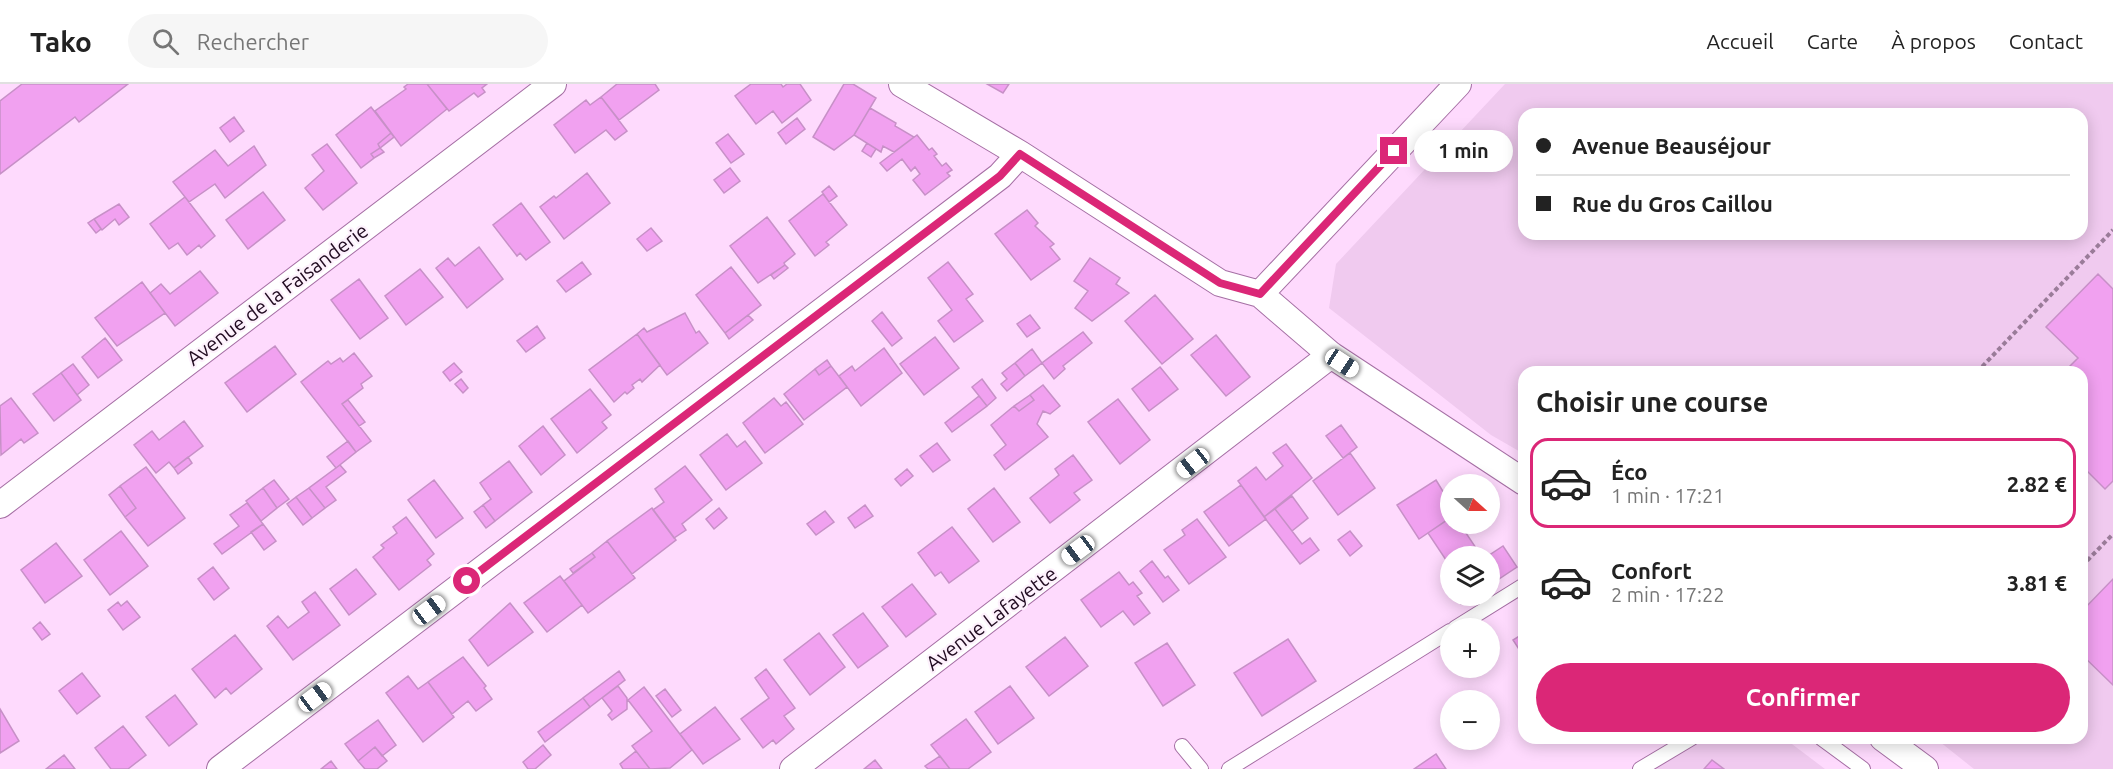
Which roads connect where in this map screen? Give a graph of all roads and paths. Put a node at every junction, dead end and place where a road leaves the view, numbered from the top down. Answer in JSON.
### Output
{"nodes":[{"id":1,"x":553,"y":84,"type":"edge"},
{"id":2,"x":902,"y":84,"type":"edge"},
{"id":3,"x":1458,"y":84,"type":"edge"},
{"id":4,"x":1020,"y":154,"type":"junction"},
{"id":5,"x":2113,"y":230,"type":"edge"},
{"id":6,"x":1260,"y":294,"type":"junction"},
{"id":7,"x":1331,"y":355,"type":"junction"},
{"id":8,"x":1983,"y":366,"type":"edge"},
{"id":9,"x":1518,"y":478,"type":"edge"},
{"id":10,"x":0,"y":505,"type":"edge"},
{"id":11,"x":2113,"y":534,"type":"edge"},
{"id":12,"x":2088,"y":560,"type":"edge"},
{"id":13,"x":1518,"y":589,"type":"edge"},
{"id":14,"x":1471,"y":618,"type":"edge"},
{"id":15,"x":1440,"y":637,"type":"edge"},
{"id":16,"x":1682,"y":744,"type":"edge"},
{"id":17,"x":1829,"y":744,"type":"edge"},
{"id":18,"x":1891,"y":744,"type":"edge"},
{"id":19,"x":1182,"y":746,"type":"dead end"},
{"id":20,"x":220,"y":769,"type":"edge"},
{"id":21,"x":793,"y":769,"type":"edge"},
{"id":22,"x":1202,"y":769,"type":"edge"},
{"id":23,"x":1229,"y":769,"type":"edge"},
{"id":24,"x":1640,"y":769,"type":"edge"},
{"id":25,"x":1863,"y":769,"type":"edge"},
{"id":26,"x":1925,"y":769,"type":"edge"}],
"edges":[{"from":1,"to":10,"type":"street","name":"Avenue de la Faisanderie"},
{"from":2,"to":4,"type":"street"},
{"from":3,"to":6,"type":"street"},
{"from":4,"to":6,"type":"street"},
{"from":4,"to":20,"type":"street"},
{"from":5,"to":8,"type":"path"},
{"from":6,"to":7,"type":"street"},
{"from":7,"to":9,"type":"street"},
{"from":7,"to":21,"type":"street","name":"Avenue Lafayette"},
{"from":11,"to":12,"type":"path"},
{"from":13,"to":14,"type":"lane"},
{"from":15,"to":23,"type":"lane"},
{"from":16,"to":24,"type":"lane"},
{"from":17,"to":25,"type":"lane"},
{"from":18,"to":26,"type":"street"},
{"from":19,"to":22,"type":"lane"}]}
